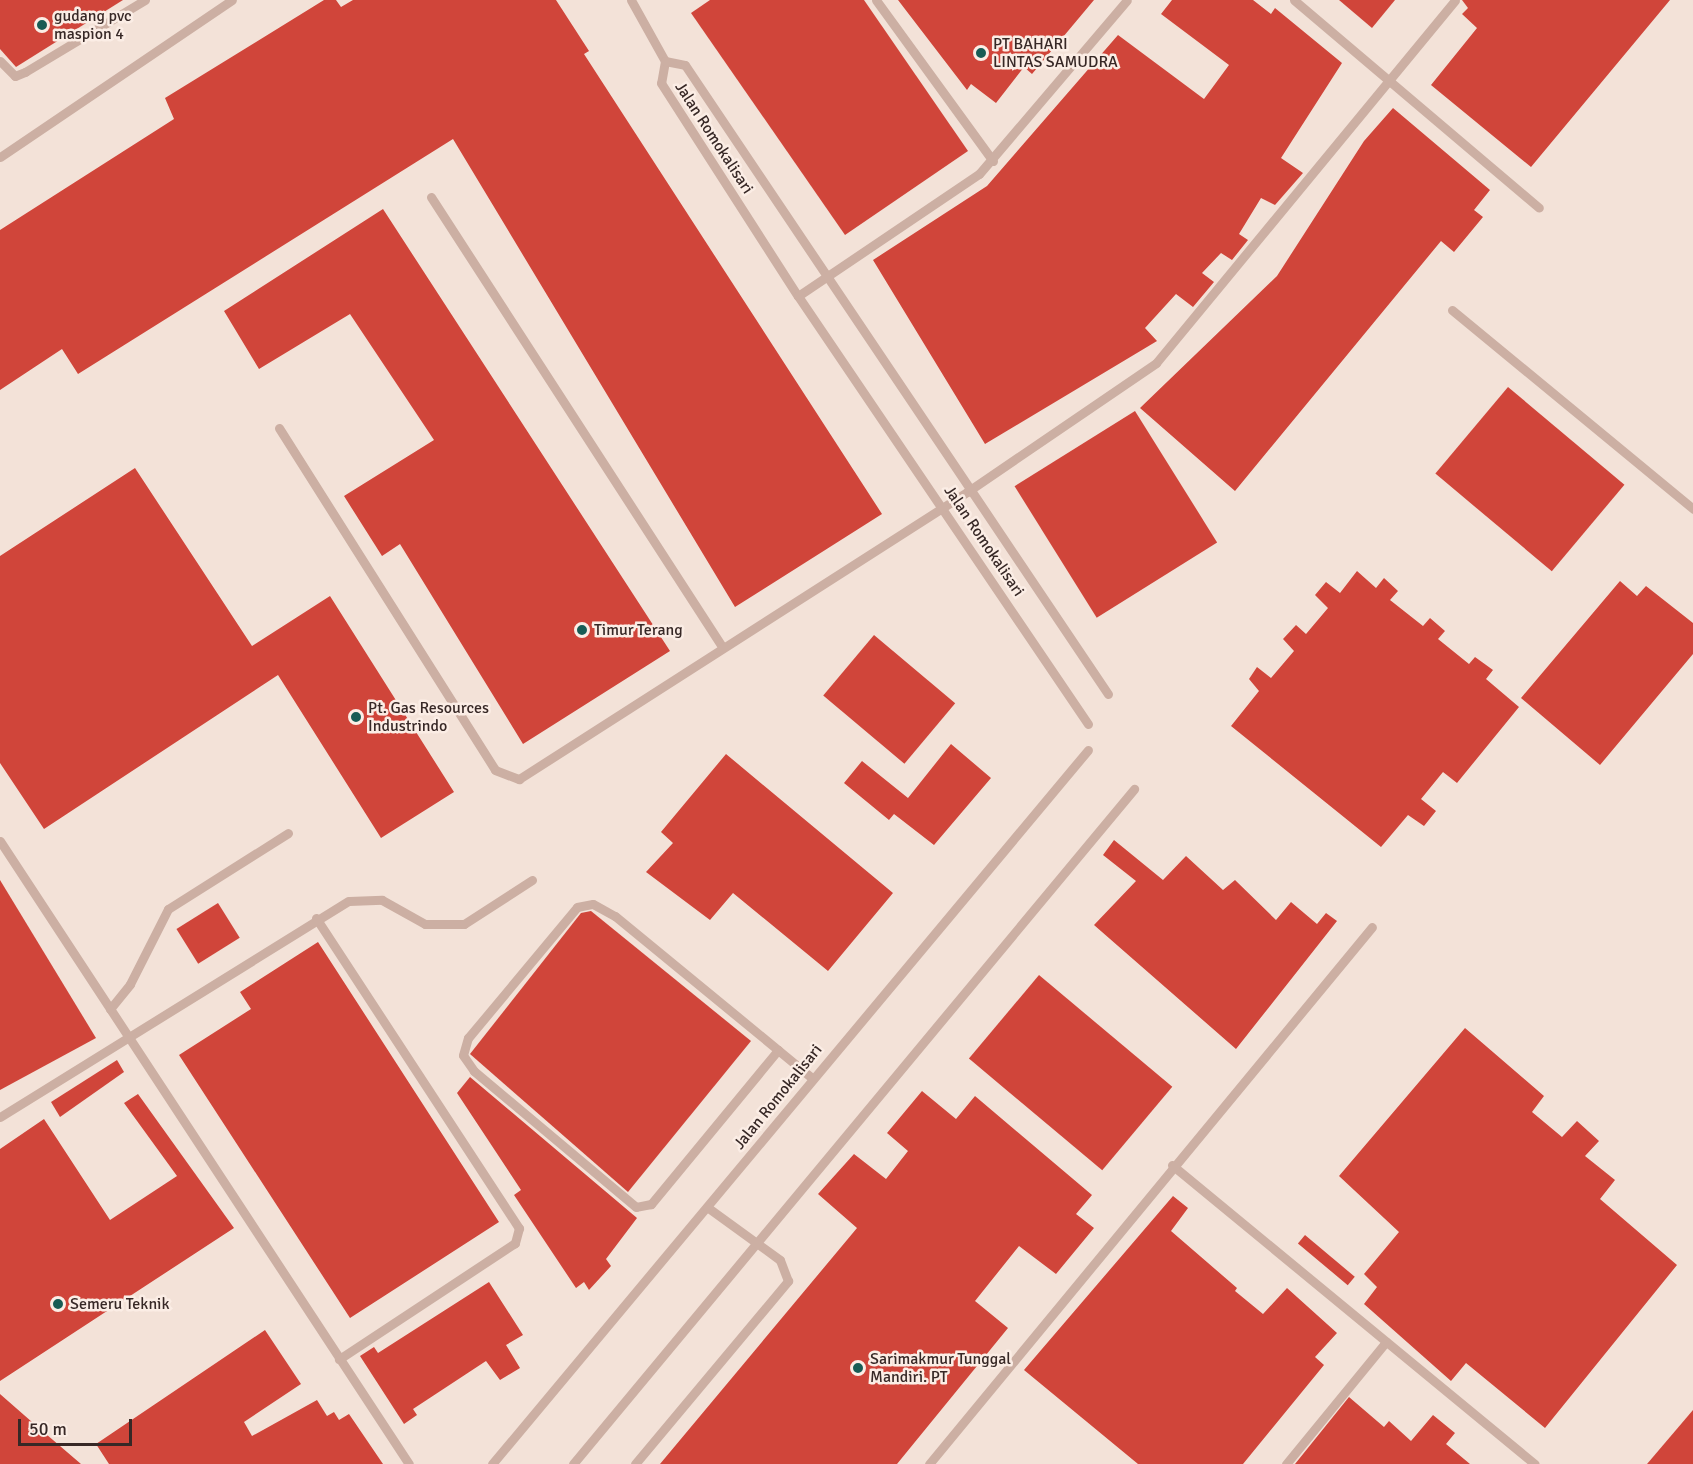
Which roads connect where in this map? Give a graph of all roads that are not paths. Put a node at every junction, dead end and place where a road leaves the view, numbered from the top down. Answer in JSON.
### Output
{"nodes":[{"id":1,"x":145,"y":0,"type":"edge"},
{"id":2,"x":232,"y":0,"type":"edge"},
{"id":3,"x":631,"y":0,"type":"edge"},
{"id":4,"x":876,"y":0,"type":"edge"},
{"id":5,"x":1127,"y":0,"type":"edge"},
{"id":6,"x":1294,"y":0,"type":"edge"},
{"id":7,"x":1455,"y":0,"type":"edge"},
{"id":8,"x":0,"y":61,"type":"edge"},
{"id":9,"x":665,"y":61,"type":"junction"},
{"id":10,"x":1389,"y":80,"type":"junction"},
{"id":11,"x":0,"y":157,"type":"edge"},
{"id":12,"x":993,"y":161,"type":"junction"},
{"id":13,"x":431,"y":197,"type":"dead end"},
{"id":14,"x":1539,"y":208,"type":"dead end"},
{"id":15,"x":831,"y":275,"type":"junction"},
{"id":16,"x":798,"y":297,"type":"junction"},
{"id":17,"x":1452,"y":310,"type":"dead end"},
{"id":18,"x":279,"y":428,"type":"dead end"},
{"id":19,"x":967,"y":492,"type":"junction"},
{"id":20,"x":942,"y":506,"type":"junction"},
{"id":21,"x":1693,"y":509,"type":"edge"},
{"id":22,"x":721,"y":645,"type":"junction"},
{"id":23,"x":1108,"y":694,"type":"dead end"},
{"id":24,"x":1088,"y":724,"type":"dead end"},
{"id":25,"x":1088,"y":750,"type":"dead end"},
{"id":26,"x":1134,"y":789,"type":"dead end"},
{"id":27,"x":288,"y":832,"type":"dead end"},
{"id":28,"x":0,"y":841,"type":"edge"},
{"id":29,"x":532,"y":880,"type":"dead end"},
{"id":30,"x":316,"y":918,"type":"junction"},
{"id":31,"x":1372,"y":927,"type":"dead end"},
{"id":32,"x":110,"y":1010,"type":"junction"},
{"id":33,"x":129,"y":1041,"type":"junction"},
{"id":34,"x":778,"y":1050,"type":"junction"},
{"id":35,"x":812,"y":1078,"type":"junction"},
{"id":36,"x":0,"y":1117,"type":"edge"},
{"id":37,"x":1172,"y":1165,"type":"junction"},
{"id":38,"x":707,"y":1207,"type":"junction"},
{"id":39,"x":760,"y":1243,"type":"junction"},
{"id":40,"x":1386,"y":1342,"type":"junction"},
{"id":41,"x":339,"y":1359,"type":"junction"},
{"id":42,"x":409,"y":1464,"type":"edge"},
{"id":43,"x":492,"y":1464,"type":"edge"},
{"id":44,"x":573,"y":1464,"type":"edge"},
{"id":45,"x":635,"y":1464,"type":"edge"},
{"id":46,"x":929,"y":1464,"type":"edge"},
{"id":47,"x":1286,"y":1464,"type":"edge"},
{"id":48,"x":1535,"y":1464,"type":"edge"}],
"edges":[{"from":1,"to":8,"type":"lane"},
{"from":2,"to":11,"type":"lane"},
{"from":3,"to":9,"type":"lane"},
{"from":4,"to":12,"type":"lane"},
{"from":5,"to":12,"type":"lane"},
{"from":6,"to":10,"type":"lane"},
{"from":7,"to":10,"type":"lane"},
{"from":9,"to":15,"type":"lane","name":"Jalan Romokalisari"},
{"from":9,"to":16,"type":"lane","name":"Jalan Romokalisari"},
{"from":10,"to":14,"type":"lane"},
{"from":10,"to":19,"type":"lane"},
{"from":12,"to":15,"type":"lane"},
{"from":13,"to":22,"type":"lane"},
{"from":15,"to":16,"type":"lane"},
{"from":15,"to":19,"type":"lane","name":"Jalan Romokalisari"},
{"from":16,"to":20,"type":"lane","name":"Jalan Romokalisari"},
{"from":17,"to":21,"type":"lane"},
{"from":18,"to":22,"type":"lane"},
{"from":19,"to":20,"type":"lane"},
{"from":19,"to":23,"type":"lane","name":"Jalan Romokalisari"},
{"from":20,"to":22,"type":"lane"},
{"from":20,"to":24,"type":"lane","name":"Jalan Romokalisari"},
{"from":25,"to":35,"type":"lane","name":"Jalan Romokalisari"},
{"from":26,"to":39,"type":"lane"},
{"from":27,"to":32,"type":"lane"},
{"from":28,"to":32,"type":"lane"},
{"from":29,"to":30,"type":"lane"},
{"from":30,"to":33,"type":"lane"},
{"from":30,"to":41,"type":"lane"},
{"from":31,"to":37,"type":"lane"},
{"from":32,"to":33,"type":"lane"},
{"from":33,"to":36,"type":"lane"},
{"from":33,"to":41,"type":"lane"},
{"from":34,"to":34,"type":"lane"},
{"from":34,"to":35,"type":"lane"},
{"from":35,"to":38,"type":"lane","name":"Jalan Romokalisari"},
{"from":37,"to":40,"type":"lane"},
{"from":37,"to":46,"type":"lane"},
{"from":38,"to":39,"type":"lane"},
{"from":38,"to":43,"type":"lane","name":"Jalan Romokalisari"},
{"from":39,"to":44,"type":"lane"},
{"from":39,"to":45,"type":"lane"},
{"from":40,"to":47,"type":"lane"},
{"from":40,"to":48,"type":"lane"},
{"from":41,"to":42,"type":"lane"}]}
